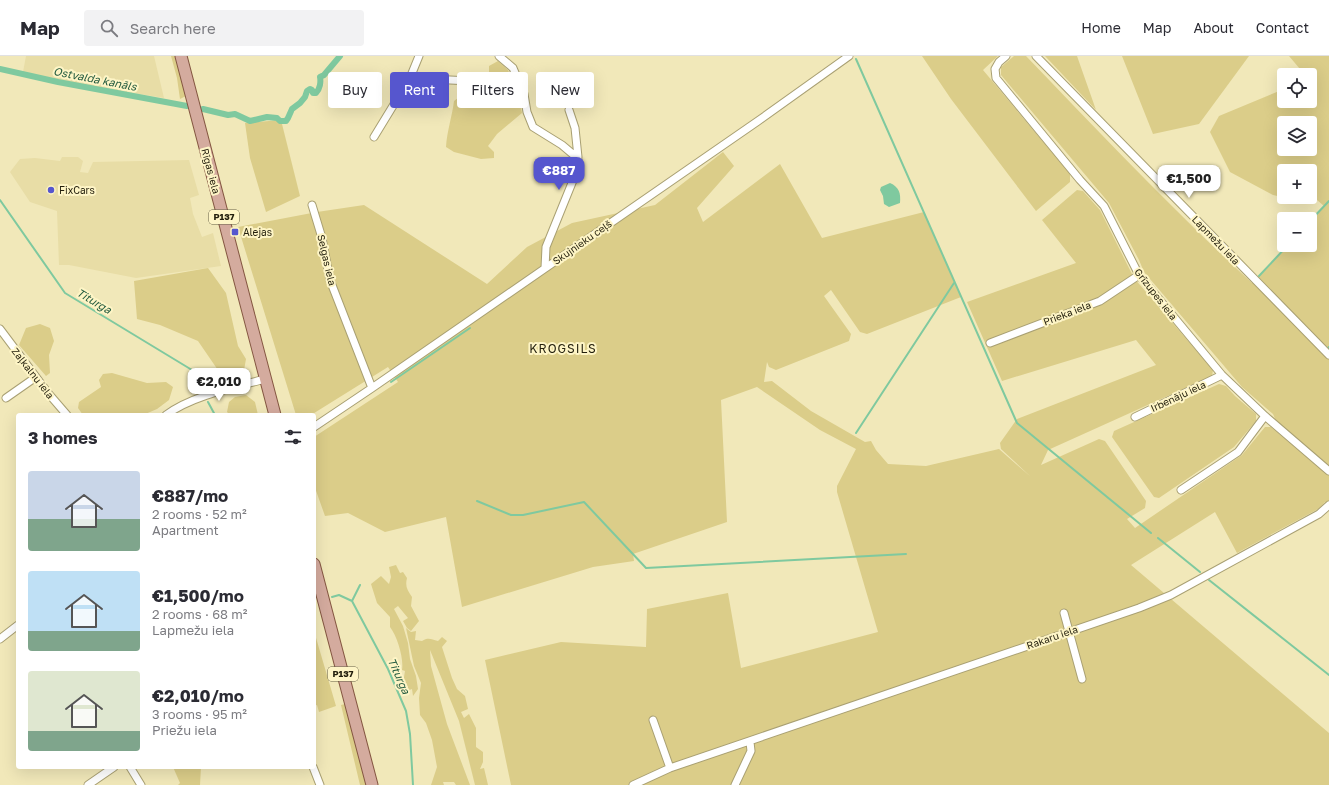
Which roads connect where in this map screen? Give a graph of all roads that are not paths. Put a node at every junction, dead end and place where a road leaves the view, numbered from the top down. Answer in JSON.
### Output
{"nodes":[{"id":1,"x":181,"y":56,"type":"edge"},
{"id":2,"x":419,"y":56,"type":"edge"},
{"id":3,"x":499,"y":56,"type":"edge"},
{"id":4,"x":849,"y":56,"type":"edge"},
{"id":5,"x":1006,"y":56,"type":"edge"},
{"id":6,"x":1036,"y":56,"type":"edge"},
{"id":7,"x":412,"y":72,"type":"edge"},
{"id":8,"x":515,"y":72,"type":"edge"},
{"id":9,"x":392,"y":108,"type":"edge"},
{"id":10,"x":526,"y":108,"type":"edge"},
{"id":11,"x":569,"y":110,"type":"dead end"},
{"id":12,"x":374,"y":137,"type":"dead end"},
{"id":13,"x":577,"y":162,"type":"junction"},
{"id":14,"x":312,"y":205,"type":"dead end"},
{"id":15,"x":545,"y":268,"type":"junction"},
{"id":16,"x":1139,"y":274,"type":"junction"},
{"id":17,"x":0,"y":329,"type":"edge"},
{"id":18,"x":990,"y":343,"type":"dead end"},
{"id":19,"x":1329,"y":355,"type":"edge"},
{"id":20,"x":1222,"y":375,"type":"junction"},
{"id":21,"x":36,"y":377,"type":"junction"},
{"id":22,"x":266,"y":379,"type":"junction"},
{"id":23,"x":372,"y":388,"type":"junction"},
{"id":24,"x":6,"y":398,"type":"dead end"},
{"id":25,"x":65,"y":413,"type":"edge"},
{"id":26,"x":169,"y":413,"type":"edge"},
{"id":27,"x":274,"y":413,"type":"edge"},
{"id":28,"x":1265,"y":416,"type":"junction"},
{"id":29,"x":1135,"y":417,"type":"dead end"},
{"id":30,"x":316,"y":426,"type":"edge"},
{"id":31,"x":1329,"y":471,"type":"edge"},
{"id":32,"x":1181,"y":490,"type":"dead end"},
{"id":33,"x":1329,"y":505,"type":"edge"},
{"id":34,"x":316,"y":572,"type":"edge"},
{"id":35,"x":1064,"y":613,"type":"dead end"},
{"id":36,"x":16,"y":626,"type":"edge"},
{"id":37,"x":1069,"y":632,"type":"junction"},
{"id":38,"x":0,"y":639,"type":"edge"},
{"id":39,"x":1082,"y":679,"type":"dead end"},
{"id":40,"x":654,"y":720,"type":"dead end"},
{"id":41,"x":750,"y":742,"type":"junction"},
{"id":42,"x":670,"y":768,"type":"junction"},
{"id":43,"x":111,"y":769,"type":"edge"},
{"id":44,"x":131,"y":769,"type":"edge"},
{"id":45,"x":314,"y":769,"type":"edge"},
{"id":46,"x":88,"y":785,"type":"edge"},
{"id":47,"x":141,"y":785,"type":"edge"},
{"id":48,"x":320,"y":785,"type":"edge"},
{"id":49,"x":372,"y":785,"type":"edge"},
{"id":50,"x":634,"y":785,"type":"edge"},
{"id":51,"x":734,"y":785,"type":"edge"}],
"edges":[{"from":1,"to":22,"type":"main road","name":"Rīgas iela","number":"P137"},
{"from":2,"to":7,"type":"street"},
{"from":3,"to":8,"type":"street"},
{"from":4,"to":15,"type":"street","name":"Skujnieku ceļš"},
{"from":5,"to":16,"type":"street","name":"Grīzupes iela"},
{"from":6,"to":19,"type":"street","name":"Lapmežu iela"},
{"from":9,"to":12,"type":"street"},
{"from":10,"to":13,"type":"street"},
{"from":11,"to":13,"type":"street"},
{"from":13,"to":15,"type":"street"},
{"from":14,"to":23,"type":"street","name":"Selgas iela"},
{"from":15,"to":23,"type":"street","name":"Skujnieku ceļš"},
{"from":16,"to":18,"type":"street","name":"Prieka iela"},
{"from":16,"to":20,"type":"street","name":"Grīzupes iela"},
{"from":17,"to":21,"type":"street","name":"Zaļkalnu iela"},
{"from":20,"to":28,"type":"street","name":"Grīzupes iela"},
{"from":20,"to":29,"type":"street","name":"Irbenāju iela"},
{"from":21,"to":24,"type":"street"},
{"from":21,"to":25,"type":"street","name":"Zaļkalnu iela"},
{"from":22,"to":26,"type":"street"},
{"from":22,"to":27,"type":"main road","number":"P137"},
{"from":23,"to":30,"type":"street","name":"Skujnieku ceļš"},
{"from":28,"to":31,"type":"street","name":"Grīzupes iela"},
{"from":28,"to":32,"type":"street"},
{"from":33,"to":37,"type":"street","name":"Rakaru iela"},
{"from":34,"to":49,"type":"main road","number":"P137"},
{"from":35,"to":37,"type":"street"},
{"from":36,"to":38,"type":"street"},
{"from":37,"to":39,"type":"street"},
{"from":37,"to":41,"type":"street","name":"Rakaru iela"},
{"from":40,"to":42,"type":"street"},
{"from":41,"to":42,"type":"street","name":"Rakaru iela"},
{"from":41,"to":51,"type":"street"},
{"from":42,"to":50,"type":"street","name":"Rakaru iela"},
{"from":43,"to":46,"type":"street"},
{"from":44,"to":47,"type":"street"},
{"from":45,"to":48,"type":"street"}]}
